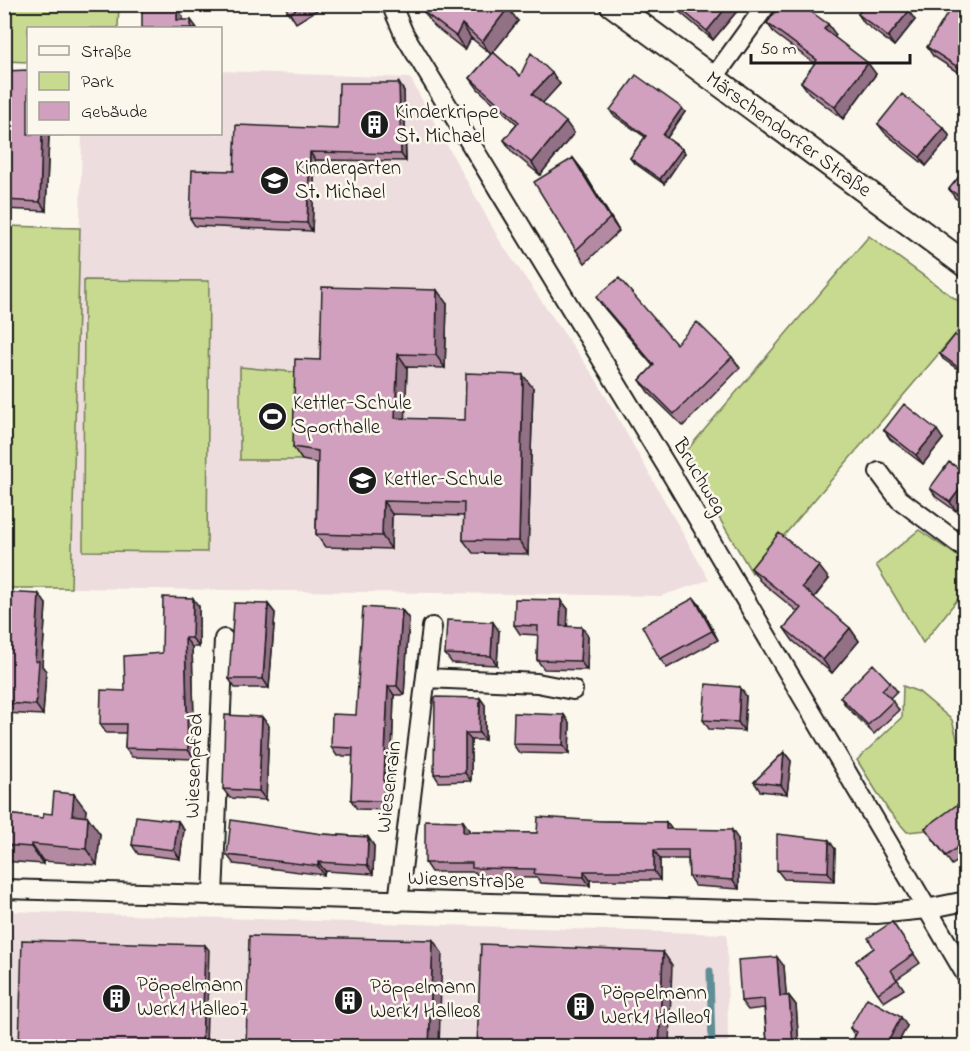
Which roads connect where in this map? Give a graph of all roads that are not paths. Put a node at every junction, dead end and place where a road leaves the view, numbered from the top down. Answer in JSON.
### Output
{"nodes":[{"id":1,"x":391,"y":4,"type":"edge"},
{"id":2,"x":612,"y":4,"type":"edge"},
{"id":3,"x":767,"y":4,"type":"edge"},
{"id":4,"x":712,"y":80,"type":"junction"},
{"id":5,"x":966,"y":265,"type":"edge"},
{"id":6,"x":879,"y":472,"type":"dead end"},
{"id":7,"x":966,"y":549,"type":"edge"},
{"id":8,"x":432,"y":627,"type":"dead end"},
{"id":9,"x":224,"y":639,"type":"dead end"},
{"id":10,"x":426,"y":678,"type":"junction"},
{"id":11,"x":573,"y":690,"type":"dead end"},
{"id":12,"x":4,"y":889,"type":"edge"},
{"id":13,"x":213,"y":896,"type":"junction"},
{"id":14,"x":966,"y":901,"type":"edge"},
{"id":15,"x":399,"y":902,"type":"junction"},
{"id":16,"x":926,"y":909,"type":"junction"},
{"id":17,"x":966,"y":975,"type":"edge"}],
"edges":[{"from":1,"to":16,"type":"street","name":"Bruchweg"},
{"from":2,"to":4,"type":"street","name":"Märschendorfer Straße"},
{"from":3,"to":4,"type":"street"},
{"from":4,"to":5,"type":"street","name":"Märschendorfer Straße"},
{"from":6,"to":7,"type":"street"},
{"from":8,"to":10,"type":"street","name":"Wiesenrain"},
{"from":9,"to":13,"type":"street","name":"Wiesenpfad"},
{"from":10,"to":11,"type":"street"},
{"from":10,"to":15,"type":"street","name":"Wiesenrain"},
{"from":12,"to":13,"type":"street","name":"Wiesenstraße"},
{"from":13,"to":15,"type":"street","name":"Wiesenstraße"},
{"from":14,"to":16,"type":"street","name":"Wiesenstraße"},
{"from":15,"to":16,"type":"street","name":"Wiesenstraße"},
{"from":16,"to":17,"type":"street","name":"Bruchweg"}]}
